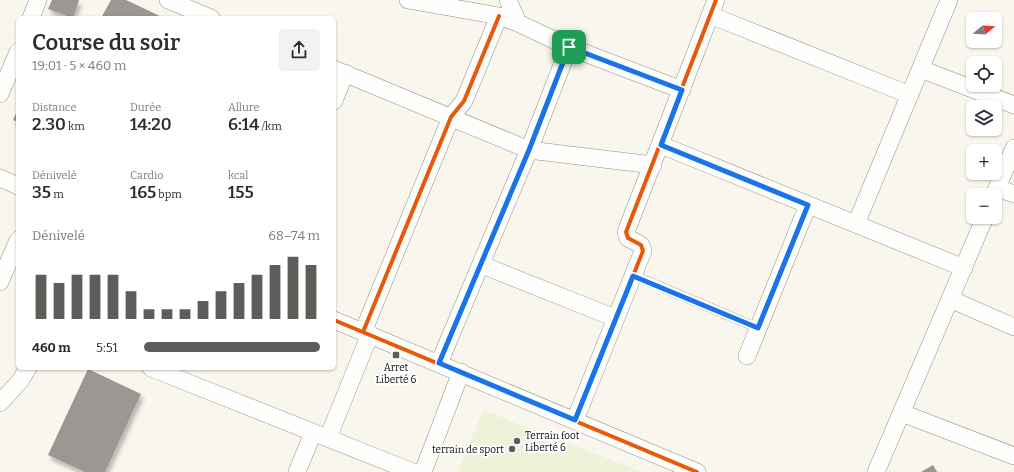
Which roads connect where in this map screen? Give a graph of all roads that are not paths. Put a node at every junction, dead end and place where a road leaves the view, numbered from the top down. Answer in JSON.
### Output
{"nodes":[{"id":1,"x":38,"y":0,"type":"edge"},
{"id":2,"x":168,"y":0,"type":"edge"},
{"id":3,"x":408,"y":0,"type":"edge"},
{"id":4,"x":508,"y":0,"type":"edge"},
{"id":5,"x":949,"y":0,"type":"edge"},
{"id":6,"x":713,"y":7,"type":"edge"},
{"id":7,"x":32,"y":16,"type":"edge"},
{"id":8,"x":206,"y":16,"type":"edge"},
{"id":9,"x":499,"y":16,"type":"junction"},
{"id":10,"x":518,"y":23,"type":"junction"},
{"id":11,"x":569,"y":47,"type":"junction"},
{"id":12,"x":16,"y":57,"type":"edge"},
{"id":13,"x":921,"y":69,"type":"junction"},
{"id":14,"x":340,"y":71,"type":"edge"},
{"id":15,"x":682,"y":90,"type":"junction"},
{"id":16,"x":336,"y":91,"type":"edge"},
{"id":17,"x":0,"y":94,"type":"edge"},
{"id":18,"x":910,"y":95,"type":"junction"},
{"id":19,"x":1014,"y":105,"type":"edge"},
{"id":20,"x":451,"y":117,"type":"junction"},
{"id":21,"x":661,"y":145,"type":"junction"},
{"id":22,"x":1014,"y":148,"type":"edge"},
{"id":23,"x":529,"y":150,"type":"junction"},
{"id":24,"x":653,"y":165,"type":"junction"},
{"id":25,"x":0,"y":178,"type":"edge"},
{"id":26,"x":16,"y":185,"type":"edge"},
{"id":27,"x":997,"y":188,"type":"edge"},
{"id":28,"x":1002,"y":192,"type":"edge"},
{"id":29,"x":1014,"y":194,"type":"edge"},
{"id":30,"x":808,"y":205,"type":"junction"},
{"id":31,"x":856,"y":224,"type":"junction"},
{"id":32,"x":982,"y":224,"type":"edge"},
{"id":33,"x":16,"y":245,"type":"edge"},
{"id":34,"x":482,"y":265,"type":"junction"},
{"id":35,"x":964,"y":268,"type":"junction"},
{"id":36,"x":633,"y":276,"type":"junction"},
{"id":37,"x":0,"y":282,"type":"edge"},
{"id":38,"x":950,"y":299,"type":"junction"},
{"id":39,"x":616,"y":318,"type":"junction"},
{"id":40,"x":336,"y":321,"type":"edge"},
{"id":41,"x":1014,"y":327,"type":"edge"},
{"id":42,"x":758,"y":328,"type":"junction"},
{"id":43,"x":366,"y":333,"type":"junction"},
{"id":44,"x":747,"y":356,"type":"dead end"},
{"id":45,"x":439,"y":363,"type":"junction"},
{"id":46,"x":27,"y":370,"type":"edge"},
{"id":47,"x":156,"y":370,"type":"edge"},
{"id":48,"x":461,"y":372,"type":"junction"},
{"id":49,"x":0,"y":403,"type":"edge"},
{"id":50,"x":902,"y":413,"type":"junction"},
{"id":51,"x":575,"y":420,"type":"junction"},
{"id":52,"x":320,"y":436,"type":"junction"},
{"id":53,"x":1014,"y":456,"type":"edge"},
{"id":54,"x":297,"y":472,"type":"edge"},
{"id":55,"x":413,"y":472,"type":"edge"},
{"id":56,"x":423,"y":472,"type":"edge"},
{"id":57,"x":698,"y":472,"type":"edge"},
{"id":58,"x":876,"y":472,"type":"edge"}],
"edges":[{"from":1,"to":7,"type":"street"},
{"from":2,"to":8,"type":"street"},
{"from":3,"to":9,"type":"street"},
{"from":4,"to":10,"type":"street"},
{"from":5,"to":13,"type":"street"},
{"from":6,"to":15,"type":"street"},
{"from":6,"to":18,"type":"street"},
{"from":9,"to":10,"type":"street"},
{"from":9,"to":20,"type":"street"},
{"from":10,"to":11,"type":"street"},
{"from":11,"to":15,"type":"street"},
{"from":11,"to":23,"type":"street"},
{"from":12,"to":17,"type":"street"},
{"from":13,"to":18,"type":"street"},
{"from":13,"to":19,"type":"street"},
{"from":14,"to":16,"type":"street"},
{"from":14,"to":20,"type":"street"},
{"from":15,"to":21,"type":"street"},
{"from":18,"to":31,"type":"street"},
{"from":20,"to":23,"type":"street"},
{"from":20,"to":43,"type":"street"},
{"from":21,"to":24,"type":"street"},
{"from":21,"to":30,"type":"street"},
{"from":22,"to":27,"type":"street"},
{"from":23,"to":24,"type":"street"},
{"from":23,"to":34,"type":"street"},
{"from":24,"to":36,"type":"street"},
{"from":25,"to":26,"type":"street"},
{"from":28,"to":29,"type":"street"},
{"from":30,"to":31,"type":"street"},
{"from":30,"to":42,"type":"street"},
{"from":31,"to":35,"type":"street"},
{"from":32,"to":35,"type":"street"},
{"from":33,"to":37,"type":"street"},
{"from":34,"to":39,"type":"street"},
{"from":34,"to":45,"type":"street"},
{"from":35,"to":38,"type":"street"},
{"from":36,"to":39,"type":"street"},
{"from":36,"to":42,"type":"lane"},
{"from":38,"to":41,"type":"street"},
{"from":38,"to":50,"type":"street"},
{"from":39,"to":51,"type":"street"},
{"from":40,"to":43,"type":"street"},
{"from":42,"to":44,"type":"street"},
{"from":43,"to":45,"type":"street"},
{"from":43,"to":52,"type":"street"},
{"from":45,"to":48,"type":"street"},
{"from":46,"to":49,"type":"street"},
{"from":47,"to":52,"type":"street"},
{"from":48,"to":51,"type":"street"},
{"from":48,"to":56,"type":"street"},
{"from":50,"to":53,"type":"street"},
{"from":50,"to":58,"type":"street"},
{"from":51,"to":57,"type":"street"},
{"from":52,"to":54,"type":"street"},
{"from":52,"to":55,"type":"street"}]}
